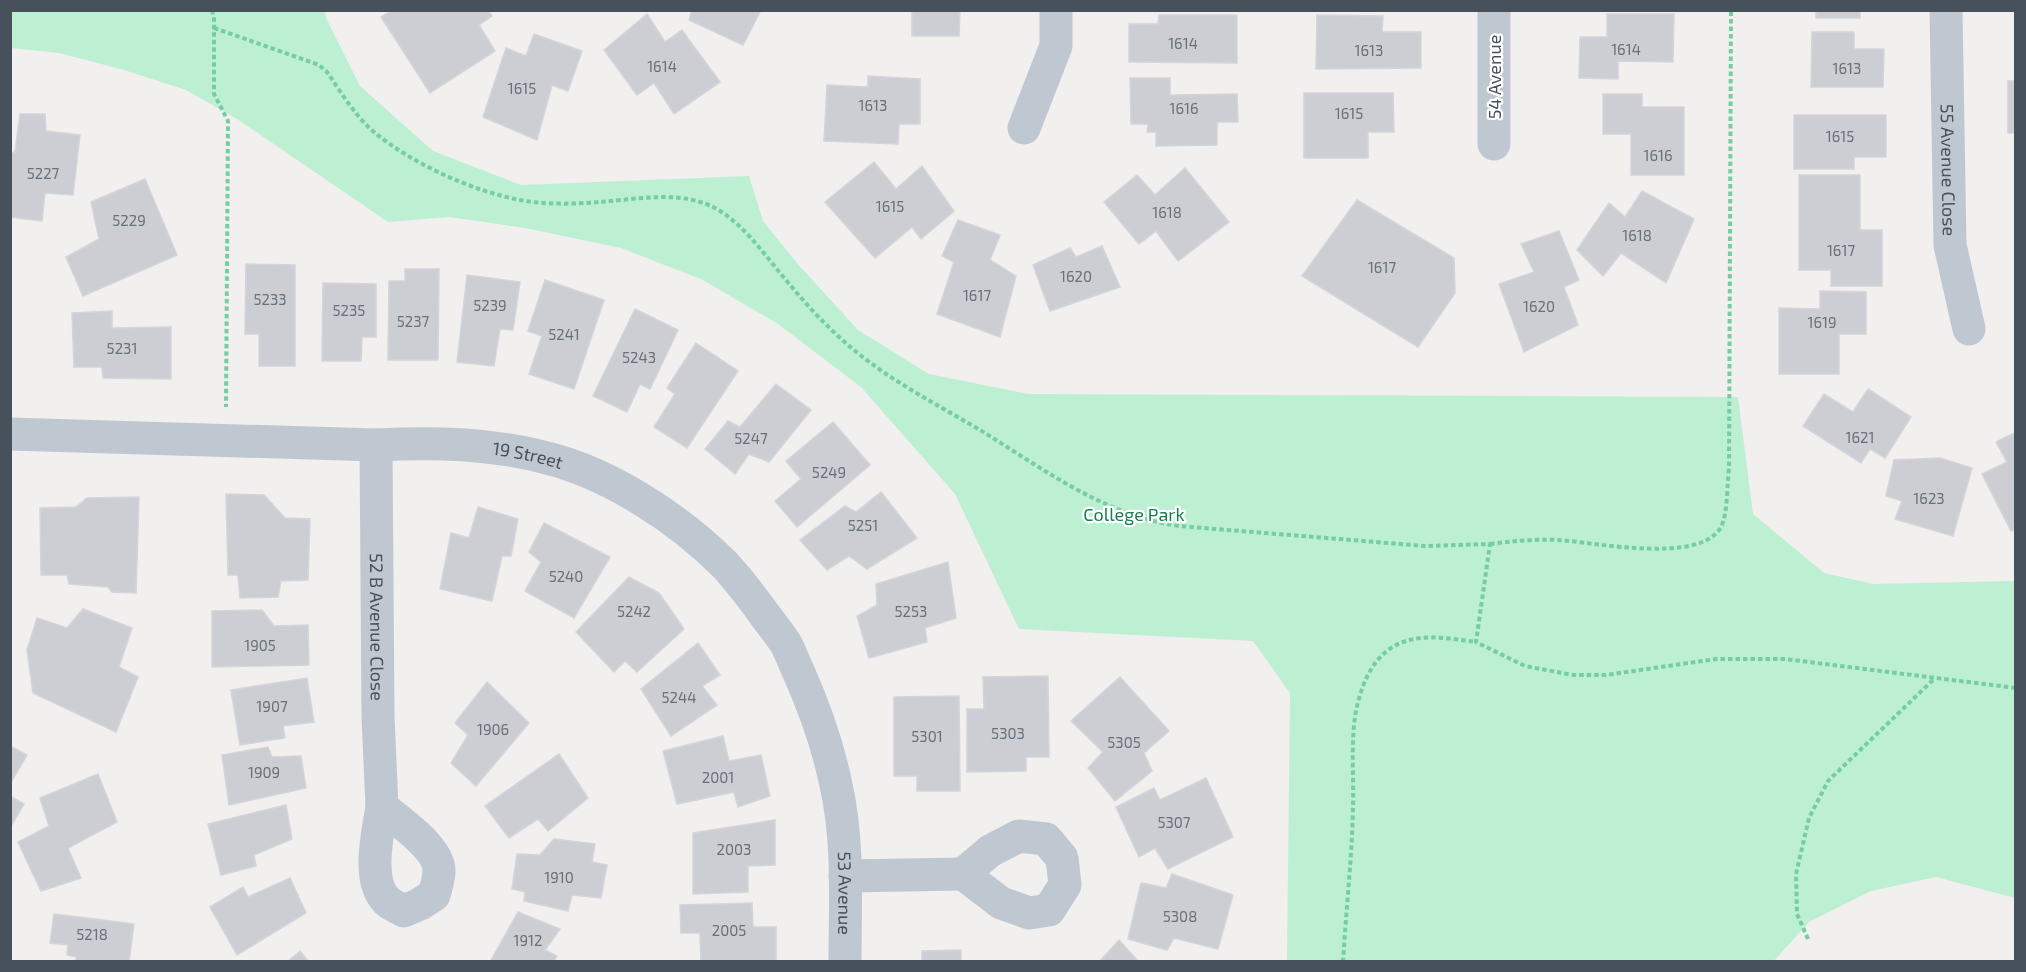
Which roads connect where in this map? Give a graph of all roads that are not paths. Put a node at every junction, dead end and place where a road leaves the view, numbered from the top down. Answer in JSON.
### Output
{"nodes":[{"id":1,"x":1056,"y":10,"type":"edge"},
{"id":2,"x":1494,"y":10,"type":"edge"},
{"id":3,"x":1946,"y":10,"type":"edge"},
{"id":4,"x":1024,"y":128,"type":"dead end"},
{"id":5,"x":1494,"y":144,"type":"dead end"},
{"id":6,"x":1969,"y":329,"type":"dead end"},
{"id":7,"x":10,"y":434,"type":"edge"},
{"id":8,"x":376,"y":445,"type":"junction"},
{"id":9,"x":382,"y":807,"type":"dead end"},
{"id":10,"x":842,"y":826,"type":"joint"},
{"id":11,"x":963,"y":874,"type":"dead end"},
{"id":12,"x":845,"y":876,"type":"junction"},
{"id":13,"x":845,"y":962,"type":"edge"}],
"edges":[{"from":1,"to":4,"type":"street"},
{"from":2,"to":5,"type":"street","name":"54 Avenue"},
{"from":3,"to":6,"type":"street","name":"55 Avenue Close"},
{"from":7,"to":8,"type":"street","name":"19 Street"},
{"from":8,"to":9,"type":"street","name":"52 B Avenue Close"},
{"from":8,"to":10,"type":"street","name":"19 Street"},
{"from":10,"to":12,"type":"street","name":"53 Avenue"},
{"from":11,"to":12,"type":"street"},
{"from":12,"to":13,"type":"street","name":"53 Avenue"}]}
